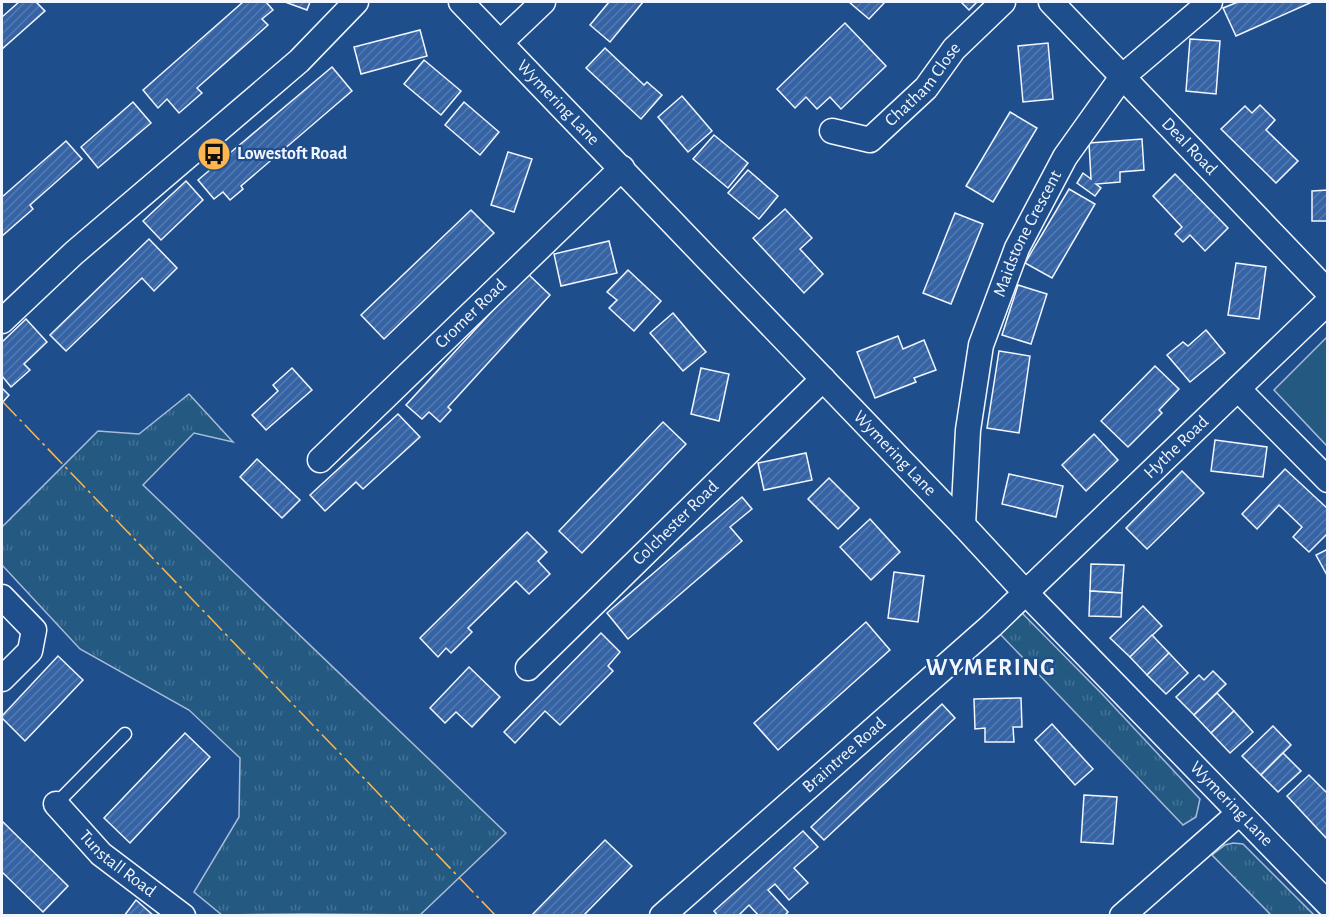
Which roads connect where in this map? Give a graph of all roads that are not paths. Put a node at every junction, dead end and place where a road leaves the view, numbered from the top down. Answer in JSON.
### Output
{"nodes":[{"id":1,"x":356,"y":2,"type":"edge"},
{"id":2,"x":461,"y":2,"type":"edge"},
{"id":3,"x":543,"y":2,"type":"edge"},
{"id":4,"x":1003,"y":2,"type":"edge"},
{"id":5,"x":1051,"y":2,"type":"edge"},
{"id":6,"x":1210,"y":2,"type":"edge"},
{"id":7,"x":501,"y":42,"type":"junction"},
{"id":8,"x":1122,"y":77,"type":"junction"},
{"id":9,"x":832,"y":131,"type":"dead end"},
{"id":10,"x":622,"y":168,"type":"junction"},
{"id":11,"x":1328,"y":292,"type":"edge"},
{"id":12,"x":1328,"y":302,"type":"edge"},
{"id":13,"x":2,"y":321,"type":"edge"},
{"id":14,"x":824,"y":379,"type":"junction"},
{"id":15,"x":1238,"y":389,"type":"junction"},
{"id":16,"x":320,"y":460,"type":"dead end"},
{"id":17,"x":1328,"y":480,"type":"edge"},
{"id":18,"x":963,"y":525,"type":"junction"},
{"id":19,"x":1025,"y":592,"type":"junction"},
{"id":20,"x":2,"y":597,"type":"edge"},
{"id":21,"x":528,"y":668,"type":"dead end"},
{"id":22,"x":2,"y":679,"type":"edge"},
{"id":23,"x":125,"y":734,"type":"dead end"},
{"id":24,"x":56,"y":804,"type":"joint"},
{"id":25,"x":1238,"y":814,"type":"junction"},
{"id":26,"x":1328,"y":904,"type":"edge"},
{"id":27,"x":183,"y":915,"type":"edge"},
{"id":28,"x":662,"y":915,"type":"edge"},
{"id":29,"x":1122,"y":915,"type":"edge"}],
"edges":[{"from":1,"to":13,"type":"street"},
{"from":2,"to":7,"type":"street","name":"Wymering Lane"},
{"from":3,"to":7,"type":"street"},
{"from":4,"to":9,"type":"street","name":"Chatham Close"},
{"from":5,"to":8,"type":"street","name":"Deal Road"},
{"from":6,"to":8,"type":"street","name":"Maidstone Crescent"},
{"from":7,"to":10,"type":"street","name":"Wymering Lane"},
{"from":8,"to":11,"type":"street","name":"Deal Road"},
{"from":8,"to":18,"type":"street","name":"Maidstone Crescent"},
{"from":10,"to":14,"type":"street","name":"Wymering Lane"},
{"from":10,"to":16,"type":"street","name":"Cromer Road"},
{"from":12,"to":15,"type":"street","name":"Hythe Road"},
{"from":14,"to":18,"type":"street","name":"Wymering Lane"},
{"from":14,"to":21,"type":"street","name":"Colchester Road"},
{"from":15,"to":17,"type":"street"},
{"from":15,"to":19,"type":"street","name":"Hythe Road"},
{"from":18,"to":19,"type":"street","name":"Wymering Lane"},
{"from":19,"to":25,"type":"street","name":"Wymering Lane"},
{"from":19,"to":28,"type":"street","name":"Braintree Road"},
{"from":20,"to":22,"type":"street"},
{"from":23,"to":24,"type":"lane"},
{"from":24,"to":27,"type":"street","name":"Tunstall Road"},
{"from":25,"to":26,"type":"street","name":"Wymering Lane"},
{"from":25,"to":29,"type":"street"}]}
